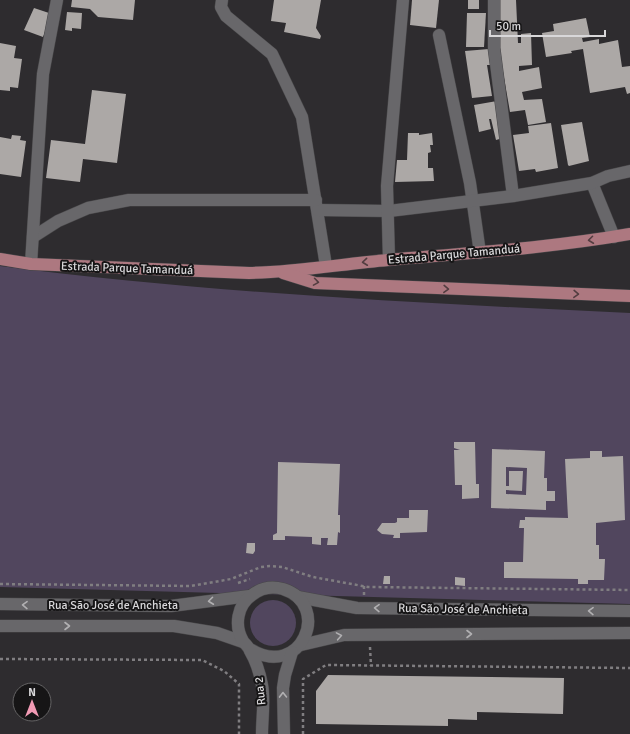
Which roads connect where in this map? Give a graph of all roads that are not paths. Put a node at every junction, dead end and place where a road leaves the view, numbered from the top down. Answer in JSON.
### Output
{"nodes":[{"id":1,"x":57,"y":0,"type":"edge"},
{"id":2,"x":222,"y":0,"type":"edge"},
{"id":3,"x":403,"y":0,"type":"edge"},
{"id":4,"x":494,"y":0,"type":"edge"},
{"id":5,"x":439,"y":35,"type":"dead end"},
{"id":6,"x":630,"y":171,"type":"edge"},
{"id":7,"x":592,"y":183,"type":"junction"},
{"id":8,"x":513,"y":196,"type":"junction"},
{"id":9,"x":474,"y":201,"type":"junction"},
{"id":10,"x":317,"y":205,"type":"junction"},
{"id":11,"x":389,"y":211,"type":"junction"},
{"id":12,"x":630,"y":234,"type":"edge"},
{"id":13,"x":33,"y":237,"type":"junction"},
{"id":14,"x":614,"y":237,"type":"junction"},
{"id":15,"x":480,"y":253,"type":"junction"},
{"id":16,"x":0,"y":259,"type":"edge"},
{"id":17,"x":389,"y":260,"type":"junction"},
{"id":18,"x":32,"y":264,"type":"junction"},
{"id":19,"x":326,"y":266,"type":"junction"},
{"id":20,"x":278,"y":272,"type":"junction"},
{"id":21,"x":630,"y":296,"type":"edge"},
{"id":22,"x":250,"y":596,"type":"junction"},
{"id":23,"x":298,"y":597,"type":"junction"},
{"id":24,"x":0,"y":604,"type":"edge"},
{"id":25,"x":630,"y":611,"type":"edge"},
{"id":26,"x":0,"y":626,"type":"edge"},
{"id":27,"x":630,"y":634,"type":"edge"},
{"id":28,"x":247,"y":646,"type":"junction"},
{"id":29,"x":296,"y":648,"type":"junction"},
{"id":30,"x":262,"y":734,"type":"edge"},
{"id":31,"x":284,"y":734,"type":"edge"}],
"edges":[{"from":1,"to":13,"type":"street"},
{"from":2,"to":10,"type":"street"},
{"from":3,"to":11,"type":"street"},
{"from":4,"to":8,"type":"street"},
{"from":5,"to":9,"type":"street"},
{"from":6,"to":7,"type":"street"},
{"from":7,"to":8,"type":"street"},
{"from":7,"to":14,"type":"street"},
{"from":8,"to":9,"type":"street"},
{"from":9,"to":11,"type":"street"},
{"from":9,"to":15,"type":"street"},
{"from":10,"to":11,"type":"street"},
{"from":10,"to":13,"type":"street"},
{"from":10,"to":19,"type":"street"},
{"from":11,"to":17,"type":"street"},
{"from":12,"to":14,"type":"main road","name":"Estrada Parque Tamanduá"},
{"from":13,"to":18,"type":"street"},
{"from":14,"to":15,"type":"main road","name":"Estrada Parque Tamanduá","one_way":true},
{"from":15,"to":17,"type":"main road","name":"Estrada Parque Tamanduá"},
{"from":16,"to":18,"type":"main road","name":"Estrada Parque Tamanduá"},
{"from":17,"to":19,"type":"main road","name":"Estrada Parque Tamanduá","one_way":true},
{"from":18,"to":20,"type":"main road","name":"Estrada Parque Tamanduá"},
{"from":19,"to":20,"type":"main road","name":"Estrada Parque Tamanduá"},
{"from":20,"to":21,"type":"main road","name":"Estrada Parque Tamanduá","one_way":true},
{"from":22,"to":23,"type":"street","name":"Rua São José de Anchieta"},
{"from":22,"to":24,"type":"street","name":"Rua São José de Anchieta","one_way":true},
{"from":22,"to":28,"type":"street"},
{"from":25,"to":23,"type":"street","name":"Rua São José de Anchieta","one_way":true},
{"from":23,"to":29,"type":"street"},
{"from":26,"to":28,"type":"street","name":"Rua São José de Anchieta","one_way":true},
{"from":29,"to":27,"type":"street","name":"Rua São José de Anchieta","one_way":true},
{"from":28,"to":29,"type":"street","name":"Rua São José de Anchieta"},
{"from":28,"to":30,"type":"street","name":"Rua 2"},
{"from":31,"to":29,"type":"street","name":"Rua 2","one_way":true}]}
